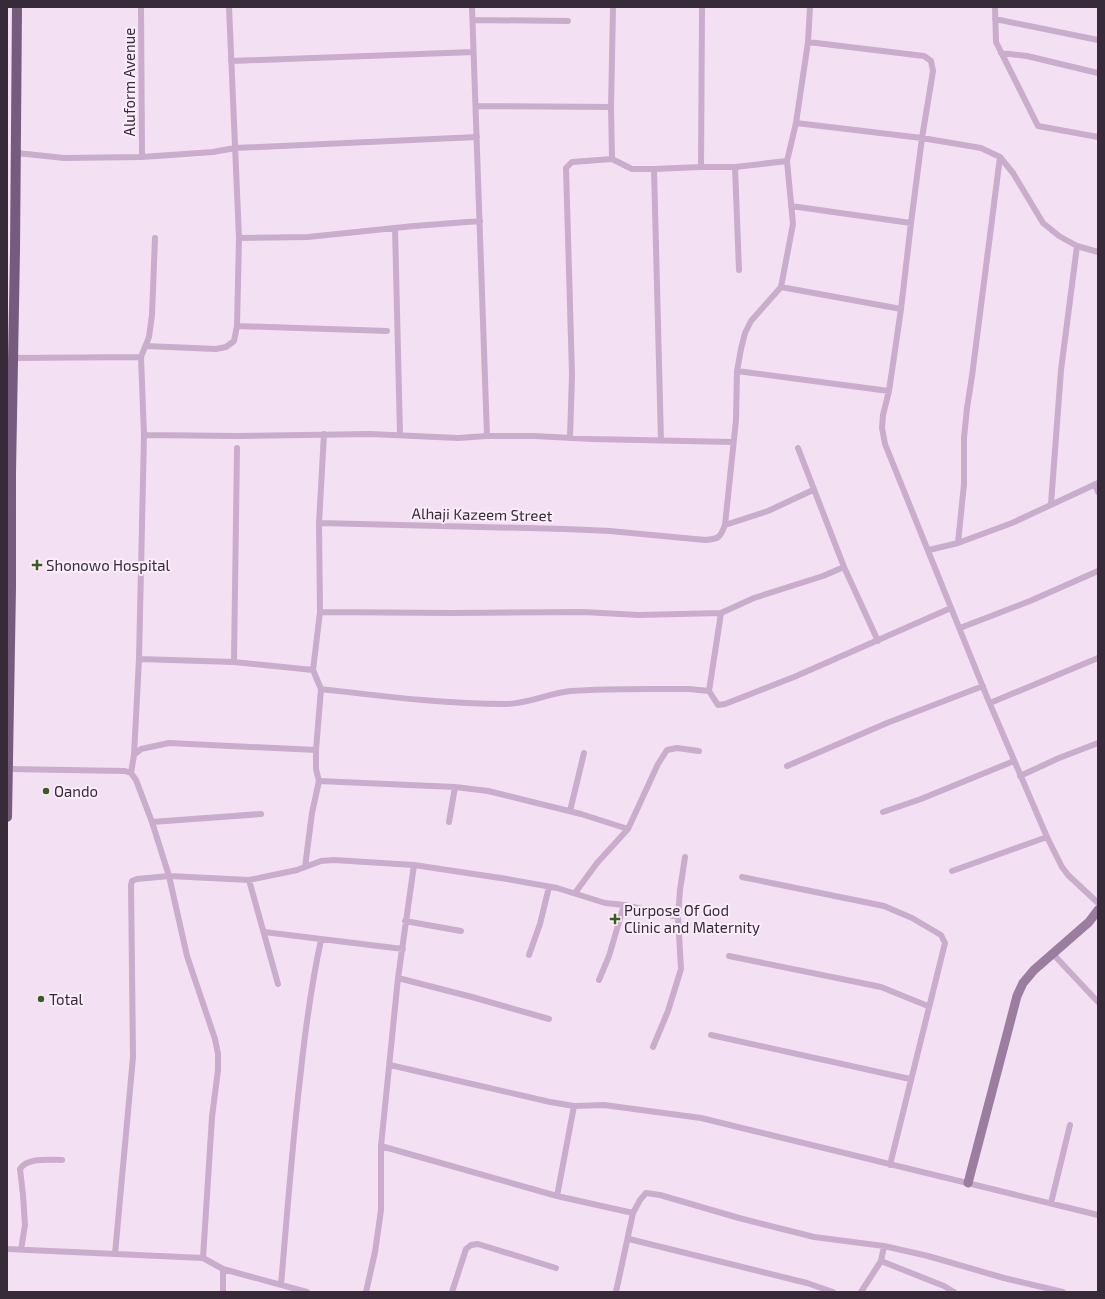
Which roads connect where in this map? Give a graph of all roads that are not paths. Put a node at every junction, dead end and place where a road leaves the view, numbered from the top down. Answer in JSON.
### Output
{"nodes":[{"id":1,"x":17,"y":7,"type":"edge"},
{"id":2,"x":141,"y":7,"type":"edge"},
{"id":3,"x":229,"y":7,"type":"edge"},
{"id":4,"x":472,"y":7,"type":"edge"},
{"id":5,"x":613,"y":7,"type":"edge"},
{"id":6,"x":702,"y":7,"type":"edge"},
{"id":7,"x":810,"y":7,"type":"edge"},
{"id":8,"x":995,"y":7,"type":"edge"},
{"id":9,"x":996,"y":19,"type":"junction"},
{"id":10,"x":473,"y":20,"type":"junction"},
{"id":11,"x":568,"y":21,"type":"dead end"},
{"id":12,"x":1098,"y":40,"type":"edge"},
{"id":13,"x":808,"y":42,"type":"junction"},
{"id":14,"x":473,"y":52,"type":"junction"},
{"id":15,"x":1001,"y":53,"type":"junction"},
{"id":16,"x":231,"y":61,"type":"junction"},
{"id":17,"x":1098,"y":73,"type":"edge"},
{"id":18,"x":477,"y":106,"type":"junction"},
{"id":19,"x":611,"y":107,"type":"junction"},
{"id":20,"x":796,"y":123,"type":"junction"},
{"id":21,"x":476,"y":137,"type":"junction"},
{"id":22,"x":1098,"y":137,"type":"edge"},
{"id":23,"x":922,"y":138,"type":"junction"},
{"id":24,"x":235,"y":148,"type":"junction"},
{"id":25,"x":17,"y":153,"type":"junction"},
{"id":26,"x":1000,"y":156,"type":"junction"},
{"id":27,"x":142,"y":157,"type":"junction"},
{"id":28,"x":612,"y":159,"type":"junction"},
{"id":29,"x":787,"y":161,"type":"junction"},
{"id":30,"x":735,"y":166,"type":"junction"},
{"id":31,"x":701,"y":167,"type":"junction"},
{"id":32,"x":654,"y":169,"type":"junction"},
{"id":33,"x":791,"y":206,"type":"junction"},
{"id":34,"x":480,"y":221,"type":"junction"},
{"id":35,"x":911,"y":223,"type":"junction"},
{"id":36,"x":395,"y":228,"type":"junction"},
{"id":37,"x":155,"y":238,"type":"dead end"},
{"id":38,"x":239,"y":238,"type":"junction"},
{"id":39,"x":1077,"y":246,"type":"junction"},
{"id":40,"x":1098,"y":252,"type":"edge"},
{"id":41,"x":739,"y":270,"type":"dead end"},
{"id":42,"x":781,"y":287,"type":"junction"},
{"id":43,"x":901,"y":309,"type":"junction"},
{"id":44,"x":237,"y":326,"type":"junction"},
{"id":45,"x":387,"y":331,"type":"dead end"},
{"id":46,"x":146,"y":346,"type":"junction"},
{"id":47,"x":141,"y":357,"type":"junction"},
{"id":48,"x":13,"y":358,"type":"junction"},
{"id":49,"x":737,"y":370,"type":"junction"},
{"id":50,"x":889,"y":391,"type":"junction"},
{"id":51,"x":324,"y":434,"type":"junction"},
{"id":52,"x":144,"y":435,"type":"junction"},
{"id":53,"x":400,"y":435,"type":"junction"},
{"id":54,"x":487,"y":436,"type":"junction"},
{"id":55,"x":570,"y":438,"type":"junction"},
{"id":56,"x":661,"y":441,"type":"junction"},
{"id":57,"x":733,"y":442,"type":"junction"},
{"id":58,"x":237,"y":448,"type":"dead end"},
{"id":59,"x":798,"y":448,"type":"dead end"},
{"id":60,"x":1097,"y":483,"type":"edge"},
{"id":61,"x":813,"y":490,"type":"junction"},
{"id":62,"x":1098,"y":492,"type":"edge"},
{"id":63,"x":1051,"y":504,"type":"junction"},
{"id":64,"x":319,"y":523,"type":"junction"},
{"id":65,"x":725,"y":525,"type":"junction"},
{"id":66,"x":958,"y":543,"type":"junction"},
{"id":67,"x":929,"y":550,"type":"junction"},
{"id":68,"x":844,"y":567,"type":"junction"},
{"id":69,"x":1098,"y":571,"type":"edge"},
{"id":70,"x":951,"y":608,"type":"junction"},
{"id":71,"x":320,"y":612,"type":"junction"},
{"id":72,"x":721,"y":612,"type":"junction"},
{"id":73,"x":960,"y":628,"type":"junction"},
{"id":74,"x":878,"y":641,"type":"junction"},
{"id":75,"x":1098,"y":658,"type":"edge"},
{"id":76,"x":139,"y":659,"type":"junction"},
{"id":77,"x":234,"y":662,"type":"junction"},
{"id":78,"x":314,"y":670,"type":"junction"},
{"id":79,"x":983,"y":686,"type":"junction"},
{"id":80,"x":321,"y":689,"type":"junction"},
{"id":81,"x":709,"y":691,"type":"junction"},
{"id":82,"x":990,"y":703,"type":"junction"},
{"id":83,"x":1098,"y":743,"type":"edge"},
{"id":84,"x":316,"y":750,"type":"junction"},
{"id":85,"x":699,"y":750,"type":"dead end"},
{"id":86,"x":584,"y":753,"type":"dead end"},
{"id":87,"x":134,"y":755,"type":"junction"},
{"id":88,"x":1014,"y":761,"type":"junction"},
{"id":89,"x":787,"y":766,"type":"dead end"},
{"id":90,"x":8,"y":768,"type":"junction"},
{"id":91,"x":131,"y":773,"type":"junction"},
{"id":92,"x":1020,"y":776,"type":"junction"},
{"id":93,"x":319,"y":781,"type":"junction"},
{"id":94,"x":455,"y":787,"type":"junction"},
{"id":95,"x":570,"y":811,"type":"junction"},
{"id":96,"x":883,"y":812,"type":"dead end"},
{"id":97,"x":261,"y":814,"type":"dead end"},
{"id":98,"x":7,"y":817,"type":"edge"},
{"id":99,"x":152,"y":822,"type":"junction"},
{"id":100,"x":449,"y":822,"type":"dead end"},
{"id":101,"x":628,"y":829,"type":"junction"},
{"id":102,"x":1047,"y":837,"type":"junction"},
{"id":103,"x":685,"y":857,"type":"dead end"},
{"id":104,"x":414,"y":864,"type":"junction"},
{"id":105,"x":305,"y":867,"type":"junction"},
{"id":106,"x":952,"y":871,"type":"dead end"},
{"id":107,"x":169,"y":876,"type":"junction"},
{"id":108,"x":742,"y":877,"type":"dead end"},
{"id":109,"x":249,"y":880,"type":"junction"},
{"id":110,"x":549,"y":887,"type":"junction"},
{"id":111,"x":574,"y":893,"type":"junction"},
{"id":112,"x":1098,"y":903,"type":"edge"},
{"id":113,"x":624,"y":905,"type":"junction"},
{"id":114,"x":1098,"y":910,"type":"edge"},
{"id":115,"x":678,"y":917,"type":"junction"},
{"id":116,"x":405,"y":921,"type":"junction"},
{"id":117,"x":461,"y":931,"type":"dead end"},
{"id":118,"x":264,"y":932,"type":"junction"},
{"id":119,"x":321,"y":940,"type":"junction"},
{"id":120,"x":403,"y":949,"type":"junction"},
{"id":121,"x":1053,"y":954,"type":"junction"},
{"id":122,"x":529,"y":955,"type":"dead end"},
{"id":123,"x":729,"y":956,"type":"dead end"},
{"id":124,"x":398,"y":978,"type":"junction"},
{"id":125,"x":599,"y":980,"type":"dead end"},
{"id":126,"x":278,"y":984,"type":"dead end"},
{"id":127,"x":1098,"y":1002,"type":"edge"},
{"id":128,"x":928,"y":1006,"type":"junction"},
{"id":129,"x":550,"y":1019,"type":"dead end"},
{"id":130,"x":711,"y":1035,"type":"dead end"},
{"id":131,"x":653,"y":1047,"type":"dead end"},
{"id":132,"x":390,"y":1065,"type":"junction"},
{"id":133,"x":910,"y":1079,"type":"junction"},
{"id":134,"x":574,"y":1106,"type":"junction"},
{"id":135,"x":1070,"y":1125,"type":"dead end"},
{"id":136,"x":381,"y":1146,"type":"junction"},
{"id":137,"x":62,"y":1160,"type":"dead end"},
{"id":138,"x":890,"y":1165,"type":"junction"},
{"id":139,"x":968,"y":1183,"type":"junction"},
{"id":140,"x":557,"y":1196,"type":"junction"},
{"id":141,"x":1051,"y":1203,"type":"junction"},
{"id":142,"x":633,"y":1213,"type":"junction"},
{"id":143,"x":1098,"y":1215,"type":"edge"},
{"id":144,"x":629,"y":1239,"type":"junction"},
{"id":145,"x":884,"y":1246,"type":"junction"},
{"id":146,"x":7,"y":1250,"type":"edge"},
{"id":147,"x":21,"y":1250,"type":"junction"},
{"id":148,"x":115,"y":1254,"type":"junction"},
{"id":149,"x":203,"y":1258,"type":"junction"},
{"id":150,"x":881,"y":1261,"type":"junction"},
{"id":151,"x":556,"y":1268,"type":"dead end"},
{"id":152,"x":223,"y":1269,"type":"junction"},
{"id":153,"x":281,"y":1285,"type":"junction"},
{"id":154,"x":223,"y":1292,"type":"edge"},
{"id":155,"x":307,"y":1292,"type":"edge"},
{"id":156,"x":366,"y":1292,"type":"edge"},
{"id":157,"x":452,"y":1292,"type":"edge"},
{"id":158,"x":616,"y":1292,"type":"edge"},
{"id":159,"x":834,"y":1292,"type":"edge"},
{"id":160,"x":862,"y":1292,"type":"edge"},
{"id":161,"x":954,"y":1292,"type":"edge"},
{"id":162,"x":1063,"y":1292,"type":"edge"}],
"edges":[{"from":1,"to":25,"type":"main road"},
{"from":2,"to":27,"type":"street","name":"Aluform Avenue"},
{"from":3,"to":16,"type":"street"},
{"from":4,"to":10,"type":"street"},
{"from":5,"to":19,"type":"street"},
{"from":6,"to":31,"type":"street"},
{"from":7,"to":13,"type":"street"},
{"from":8,"to":9,"type":"street"},
{"from":9,"to":12,"type":"street"},
{"from":9,"to":15,"type":"street"},
{"from":10,"to":11,"type":"street"},
{"from":10,"to":14,"type":"street"},
{"from":13,"to":20,"type":"street"},
{"from":13,"to":23,"type":"street"},
{"from":14,"to":16,"type":"street"},
{"from":14,"to":18,"type":"street"},
{"from":15,"to":17,"type":"street"},
{"from":15,"to":22,"type":"street"},
{"from":16,"to":24,"type":"street"},
{"from":18,"to":19,"type":"street"},
{"from":18,"to":21,"type":"street"},
{"from":19,"to":28,"type":"street"},
{"from":20,"to":23,"type":"street"},
{"from":20,"to":29,"type":"street"},
{"from":21,"to":24,"type":"street"},
{"from":21,"to":34,"type":"street"},
{"from":23,"to":26,"type":"street"},
{"from":23,"to":35,"type":"street"},
{"from":24,"to":27,"type":"street"},
{"from":24,"to":38,"type":"street"},
{"from":25,"to":27,"type":"street"},
{"from":25,"to":48,"type":"main road"},
{"from":26,"to":39,"type":"street"},
{"from":26,"to":66,"type":"street"},
{"from":28,"to":32,"type":"street"},
{"from":28,"to":55,"type":"street"},
{"from":29,"to":30,"type":"street"},
{"from":29,"to":33,"type":"street"},
{"from":30,"to":31,"type":"street"},
{"from":30,"to":41,"type":"street"},
{"from":31,"to":32,"type":"street"},
{"from":32,"to":56,"type":"street"},
{"from":33,"to":35,"type":"street"},
{"from":33,"to":42,"type":"street"},
{"from":34,"to":36,"type":"street"},
{"from":34,"to":54,"type":"street"},
{"from":35,"to":43,"type":"street"},
{"from":36,"to":38,"type":"street"},
{"from":36,"to":53,"type":"street"},
{"from":37,"to":46,"type":"street"},
{"from":38,"to":44,"type":"street"},
{"from":39,"to":40,"type":"street"},
{"from":39,"to":63,"type":"street"},
{"from":42,"to":43,"type":"street"},
{"from":42,"to":49,"type":"street"},
{"from":43,"to":50,"type":"street"},
{"from":44,"to":45,"type":"street"},
{"from":44,"to":46,"type":"street"},
{"from":46,"to":47,"type":"street"},
{"from":47,"to":48,"type":"street"},
{"from":47,"to":52,"type":"street"},
{"from":48,"to":90,"type":"main road"},
{"from":49,"to":50,"type":"street"},
{"from":49,"to":57,"type":"street"},
{"from":50,"to":67,"type":"street"},
{"from":51,"to":52,"type":"street"},
{"from":51,"to":53,"type":"street"},
{"from":51,"to":64,"type":"street"},
{"from":52,"to":76,"type":"street"},
{"from":53,"to":54,"type":"street"},
{"from":54,"to":55,"type":"street"},
{"from":55,"to":56,"type":"street"},
{"from":56,"to":57,"type":"street"},
{"from":57,"to":65,"type":"street"},
{"from":58,"to":77,"type":"street"},
{"from":59,"to":61,"type":"street"},
{"from":60,"to":62,"type":"street"},
{"from":60,"to":63,"type":"street"},
{"from":61,"to":65,"type":"street"},
{"from":61,"to":68,"type":"street"},
{"from":63,"to":66,"type":"street"},
{"from":64,"to":65,"type":"street","name":"Alhaji Kazeem Street"},
{"from":64,"to":71,"type":"street"},
{"from":66,"to":67,"type":"street"},
{"from":67,"to":70,"type":"street"},
{"from":68,"to":72,"type":"street"},
{"from":68,"to":74,"type":"street"},
{"from":69,"to":73,"type":"street"},
{"from":70,"to":73,"type":"street"},
{"from":70,"to":74,"type":"street"},
{"from":71,"to":72,"type":"street"},
{"from":71,"to":78,"type":"street"},
{"from":72,"to":81,"type":"street"},
{"from":73,"to":79,"type":"street"},
{"from":74,"to":81,"type":"street"},
{"from":75,"to":82,"type":"street"},
{"from":76,"to":77,"type":"street"},
{"from":76,"to":87,"type":"street"},
{"from":77,"to":78,"type":"street"},
{"from":78,"to":80,"type":"street"},
{"from":79,"to":82,"type":"street"},
{"from":79,"to":89,"type":"street"},
{"from":80,"to":81,"type":"street"},
{"from":80,"to":84,"type":"street"},
{"from":82,"to":88,"type":"street"},
{"from":83,"to":92,"type":"street"},
{"from":84,"to":87,"type":"street"},
{"from":84,"to":93,"type":"street"},
{"from":85,"to":101,"type":"street"},
{"from":86,"to":95,"type":"street"},
{"from":87,"to":91,"type":"street"},
{"from":88,"to":92,"type":"street"},
{"from":88,"to":96,"type":"street"},
{"from":90,"to":91,"type":"street"},
{"from":90,"to":98,"type":"main road"},
{"from":91,"to":99,"type":"street"},
{"from":92,"to":102,"type":"street"},
{"from":93,"to":94,"type":"street"},
{"from":93,"to":105,"type":"street"},
{"from":94,"to":95,"type":"street"},
{"from":94,"to":100,"type":"street"},
{"from":95,"to":101,"type":"street"},
{"from":97,"to":99,"type":"street"},
{"from":99,"to":107,"type":"street"},
{"from":101,"to":111,"type":"street"},
{"from":102,"to":106,"type":"street"},
{"from":102,"to":112,"type":"street"},
{"from":103,"to":115,"type":"street"},
{"from":104,"to":105,"type":"street"},
{"from":104,"to":110,"type":"street"},
{"from":104,"to":116,"type":"street"},
{"from":105,"to":109,"type":"street"},
{"from":107,"to":109,"type":"street"},
{"from":107,"to":148,"type":"street"},
{"from":107,"to":149,"type":"street"},
{"from":108,"to":128,"type":"street"},
{"from":109,"to":118,"type":"street"},
{"from":110,"to":111,"type":"street"},
{"from":110,"to":122,"type":"street"},
{"from":111,"to":113,"type":"street"},
{"from":113,"to":115,"type":"street"},
{"from":113,"to":125,"type":"street"},
{"from":114,"to":121,"type":"street"},
{"from":115,"to":131,"type":"street"},
{"from":116,"to":117,"type":"street"},
{"from":116,"to":120,"type":"street"},
{"from":118,"to":119,"type":"street"},
{"from":118,"to":126,"type":"street"},
{"from":119,"to":120,"type":"street"},
{"from":119,"to":153,"type":"street"},
{"from":120,"to":124,"type":"street"},
{"from":121,"to":127,"type":"street"},
{"from":121,"to":139,"type":"street"},
{"from":123,"to":128,"type":"street"},
{"from":124,"to":129,"type":"street"},
{"from":124,"to":132,"type":"street"},
{"from":128,"to":133,"type":"street"},
{"from":130,"to":133,"type":"street"},
{"from":132,"to":134,"type":"street"},
{"from":132,"to":136,"type":"street"},
{"from":133,"to":138,"type":"street"},
{"from":134,"to":138,"type":"street"},
{"from":134,"to":140,"type":"street"},
{"from":135,"to":141,"type":"street"},
{"from":136,"to":140,"type":"street"},
{"from":136,"to":156,"type":"street"},
{"from":137,"to":147,"type":"street"},
{"from":138,"to":139,"type":"street"},
{"from":139,"to":141,"type":"street"},
{"from":140,"to":142,"type":"street"},
{"from":141,"to":143,"type":"street"},
{"from":142,"to":144,"type":"street"},
{"from":142,"to":145,"type":"street"},
{"from":144,"to":158,"type":"street"},
{"from":144,"to":159,"type":"street"},
{"from":145,"to":150,"type":"street"},
{"from":145,"to":162,"type":"street"},
{"from":146,"to":147,"type":"street"},
{"from":147,"to":148,"type":"street"},
{"from":148,"to":149,"type":"street"},
{"from":149,"to":152,"type":"street"},
{"from":150,"to":160,"type":"street"},
{"from":150,"to":161,"type":"street"},
{"from":151,"to":157,"type":"street"},
{"from":152,"to":153,"type":"street"},
{"from":152,"to":154,"type":"street"},
{"from":153,"to":155,"type":"street"}]}
